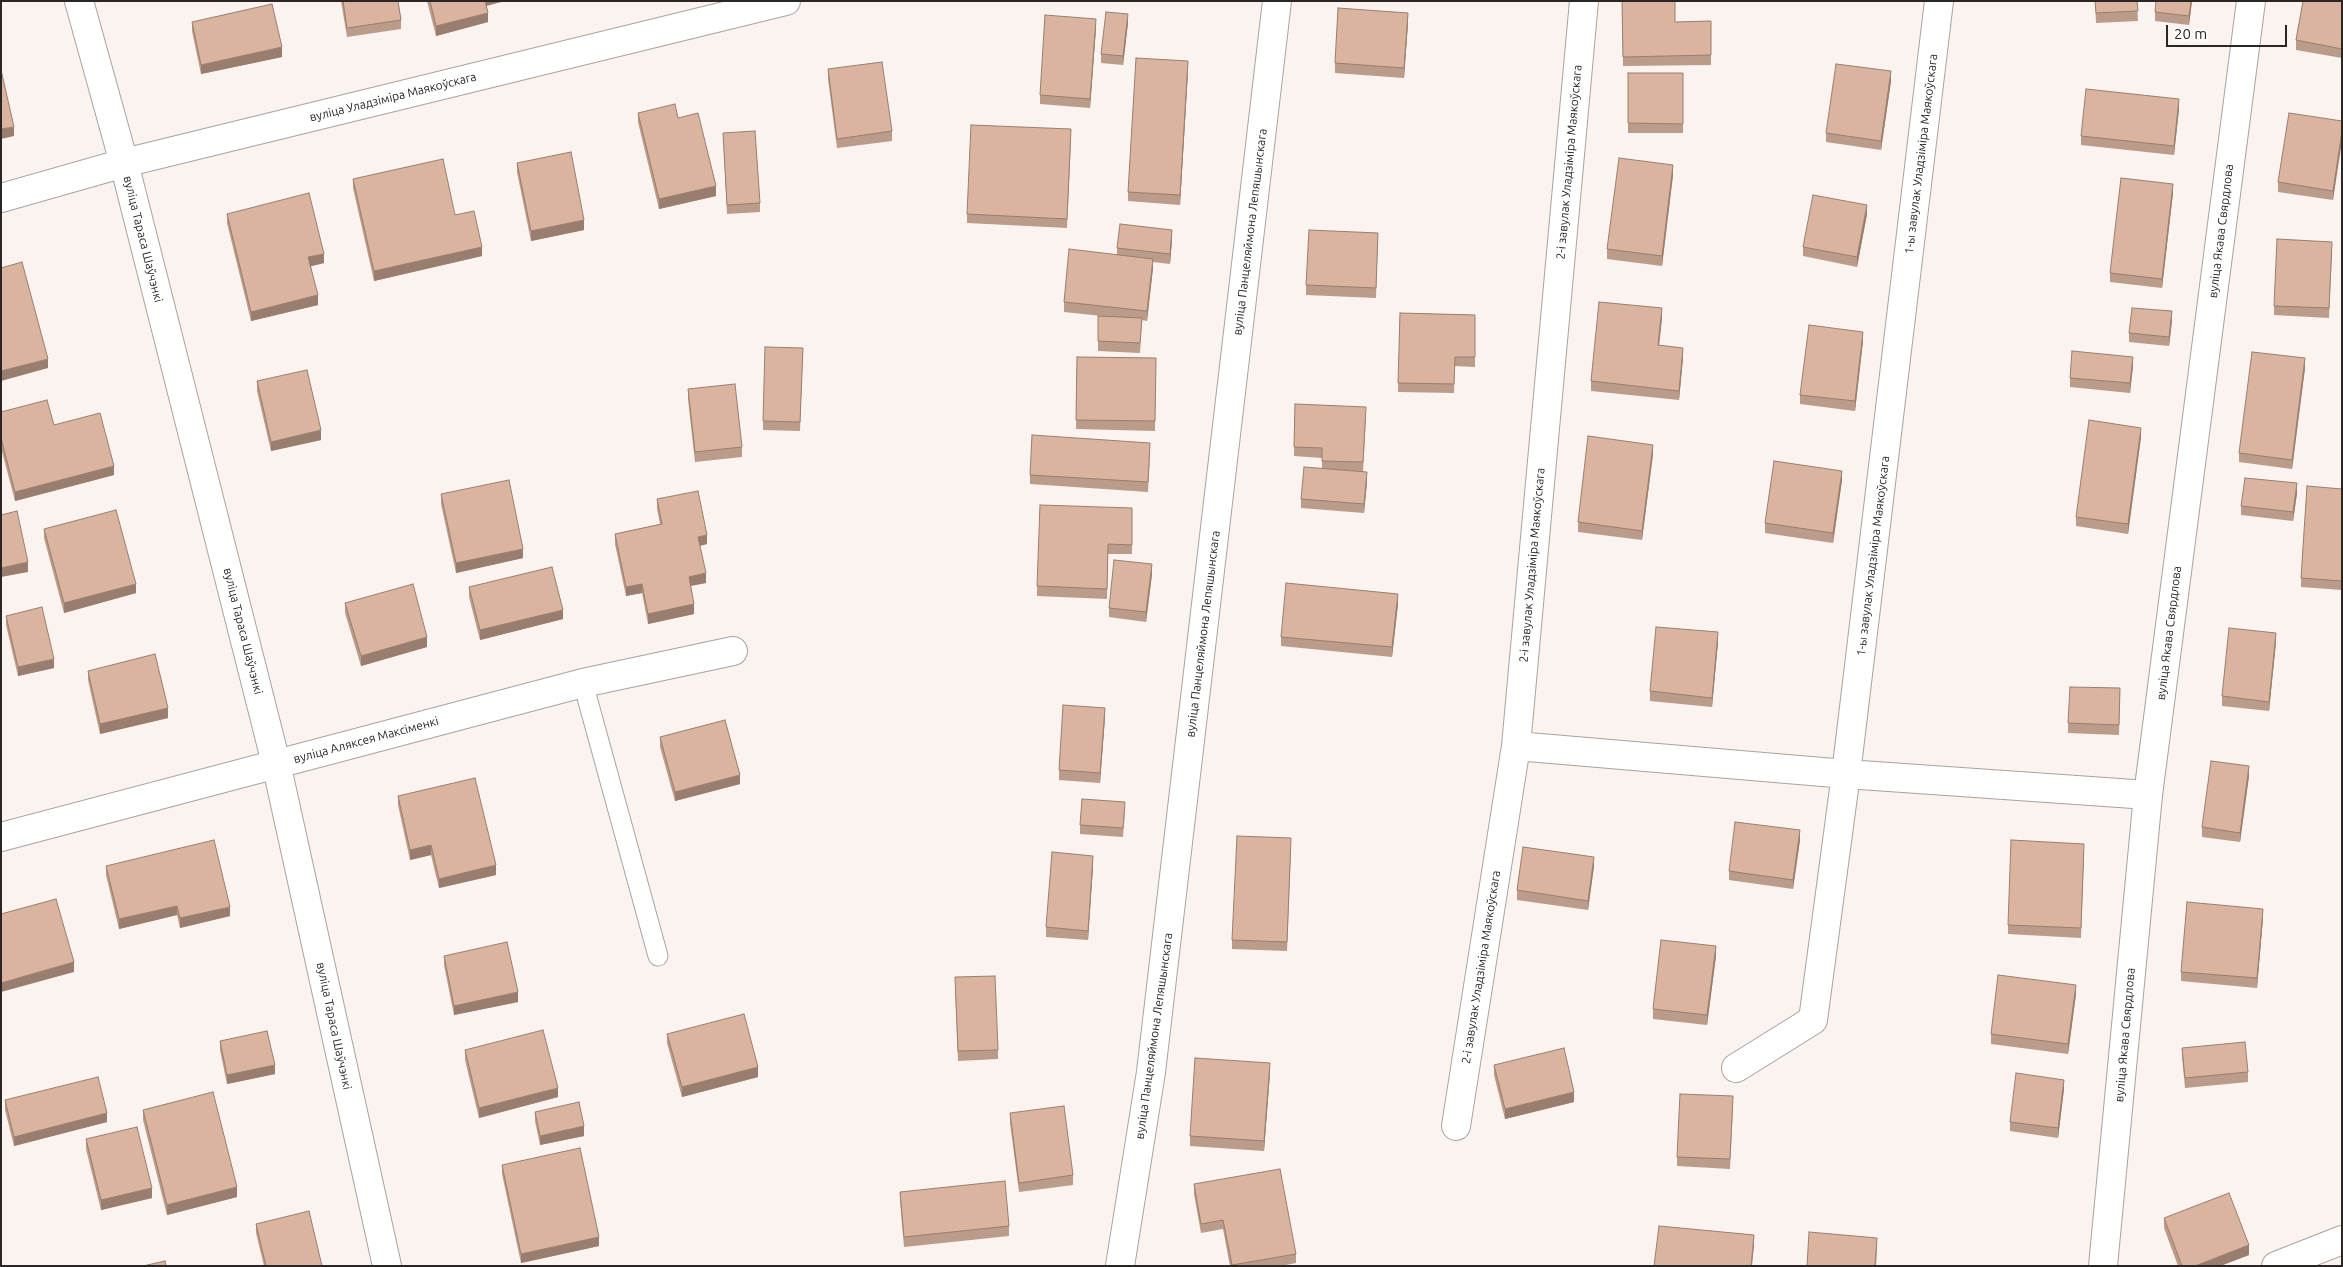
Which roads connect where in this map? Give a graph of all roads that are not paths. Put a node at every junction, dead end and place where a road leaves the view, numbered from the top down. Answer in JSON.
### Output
{"nodes":[{"id":1,"x":79,"y":1,"type":"edge"},
{"id":2,"x":786,"y":1,"type":"edge"},
{"id":3,"x":1277,"y":1,"type":"edge"},
{"id":4,"x":1584,"y":1,"type":"edge"},
{"id":5,"x":1939,"y":1,"type":"edge"},
{"id":6,"x":2251,"y":1,"type":"edge"},
{"id":7,"x":124,"y":163,"type":"junction"},
{"id":8,"x":1,"y":198,"type":"edge"},
{"id":9,"x":733,"y":651,"type":"dead end"},
{"id":10,"x":582,"y":683,"type":"junction"},
{"id":11,"x":1516,"y":746,"type":"junction"},
{"id":12,"x":276,"y":763,"type":"junction"},
{"id":13,"x":1846,"y":774,"type":"junction"},
{"id":14,"x":2148,"y":795,"type":"junction"},
{"id":15,"x":1,"y":837,"type":"edge"},
{"id":16,"x":658,"y":956,"type":"dead end"},
{"id":17,"x":1736,"y":1068,"type":"dead end"},
{"id":18,"x":1456,"y":1126,"type":"dead end"},
{"id":19,"x":2342,"y":1240,"type":"edge"},
{"id":20,"x":387,"y":1266,"type":"edge"},
{"id":21,"x":1120,"y":1266,"type":"edge"},
{"id":22,"x":2104,"y":1266,"type":"edge"},
{"id":23,"x":2276,"y":1266,"type":"edge"}],
"edges":[{"from":1,"to":7,"type":"street","name":"вуліца Тараса Шаўчэнкі"},
{"from":2,"to":7,"type":"street","name":"вуліца Уладзіміра Маякоўскага"},
{"from":3,"to":21,"type":"street","name":"вуліца Панцеляймона Лепяшынскага"},
{"from":4,"to":11,"type":"street","name":"2-і завулак Уладзіміра Маякоўскага"},
{"from":5,"to":13,"type":"street","name":"1-ы завулак Уладзіміра Маякоўскага"},
{"from":6,"to":14,"type":"street","name":"вуліца Якава Свярдлова"},
{"from":7,"to":8,"type":"street","name":"вуліца Уладзіміра Маякоўскага"},
{"from":7,"to":12,"type":"street","name":"вуліца Тараса Шаўчэнкі"},
{"from":9,"to":10,"type":"street","name":"вуліца Аляксея Максіменкі"},
{"from":10,"to":12,"type":"street","name":"вуліца Аляксея Максіменкі"},
{"from":10,"to":16,"type":"lane"},
{"from":11,"to":13,"type":"street"},
{"from":11,"to":18,"type":"street","name":"2-і завулак Уладзіміра Маякоўскага"},
{"from":12,"to":15,"type":"street","name":"вуліца Аляксея Максіменкі"},
{"from":12,"to":20,"type":"street","name":"вуліца Тараса Шаўчэнкі"},
{"from":13,"to":14,"type":"street"},
{"from":13,"to":17,"type":"street","name":"1-ы завулак Уладзіміра Маякоўскага"},
{"from":14,"to":22,"type":"street","name":"вуліца Якава Свярдлова"},
{"from":19,"to":23,"type":"street"}]}
